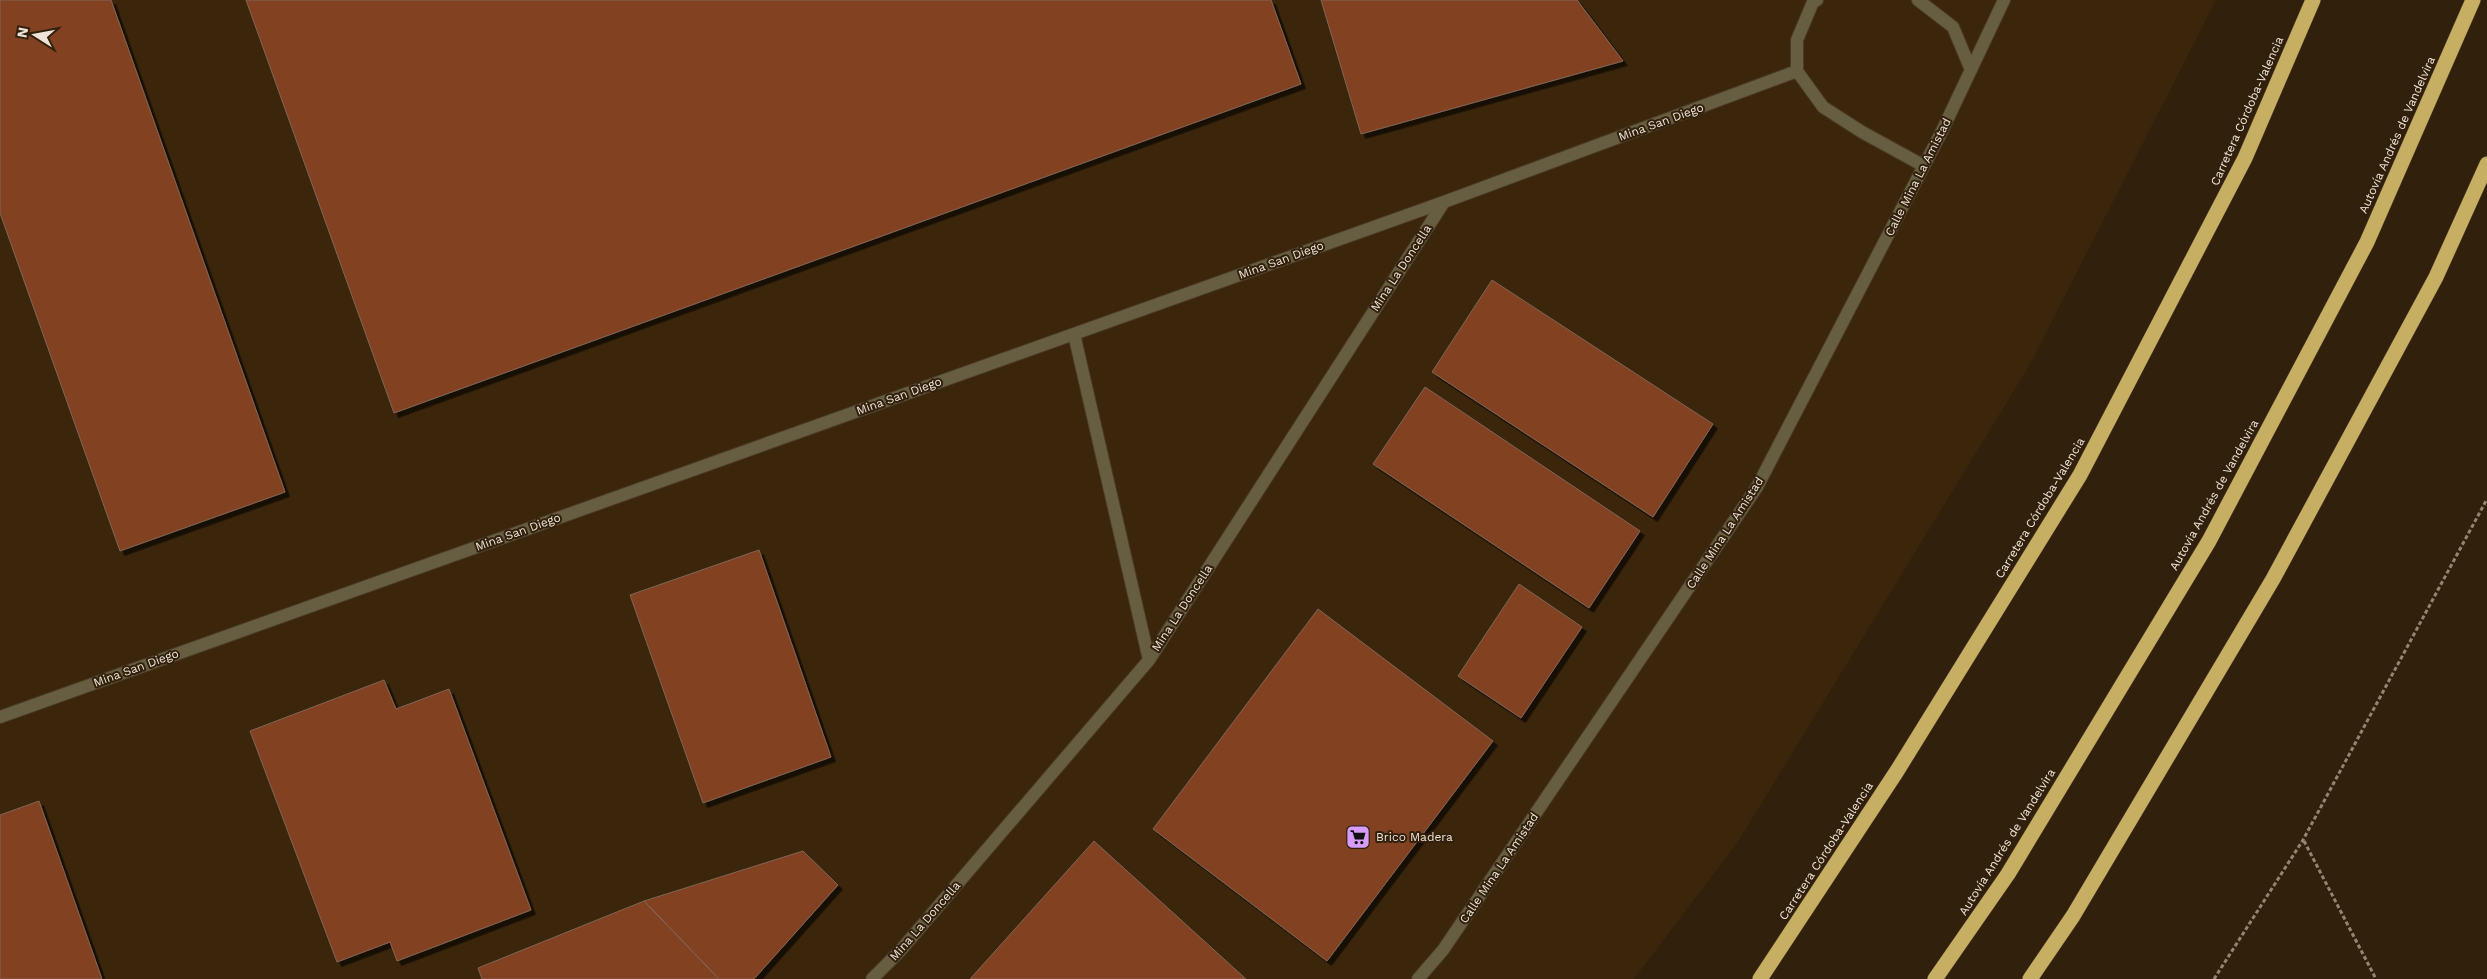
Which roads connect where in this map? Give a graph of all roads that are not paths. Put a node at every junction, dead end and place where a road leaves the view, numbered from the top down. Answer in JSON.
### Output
{"nodes":[{"id":1,"x":1918,"y":0,"type":"edge"},
{"id":2,"x":2004,"y":0,"type":"edge"},
{"id":3,"x":2313,"y":0,"type":"edge"},
{"id":4,"x":2473,"y":0,"type":"edge"},
{"id":5,"x":1814,"y":1,"type":"edge"},
{"id":6,"x":1971,"y":70,"type":"junction"},
{"id":7,"x":1797,"y":72,"type":"junction"},
{"id":8,"x":2487,"y":164,"type":"edge"},
{"id":9,"x":1924,"y":166,"type":"junction"},
{"id":10,"x":1444,"y":202,"type":"junction"},
{"id":11,"x":1074,"y":334,"type":"junction"},
{"id":12,"x":1149,"y":660,"type":"junction"},
{"id":13,"x":0,"y":717,"type":"edge"},
{"id":14,"x":872,"y":979,"type":"edge"},
{"id":15,"x":1418,"y":979,"type":"edge"},
{"id":16,"x":1760,"y":979,"type":"edge"},
{"id":17,"x":1935,"y":979,"type":"edge"},
{"id":18,"x":2030,"y":979,"type":"edge"}],
"edges":[{"from":1,"to":6,"type":"street"},
{"from":2,"to":6,"type":"street","name":"Calle Mina La Amistad"},
{"from":3,"to":16,"type":"highway","name":"Carretera Córdoba-Valencia"},
{"from":4,"to":17,"type":"highway","name":"Autovía Andrés de Vandelvira"},
{"from":5,"to":7,"type":"street"},
{"from":6,"to":9,"type":"street","name":"Calle Mina La Amistad"},
{"from":7,"to":9,"type":"street"},
{"from":7,"to":10,"type":"street","name":"Mina San Diego"},
{"from":8,"to":18,"type":"highway"},
{"from":9,"to":15,"type":"street","name":"Calle Mina La Amistad"},
{"from":10,"to":11,"type":"street","name":"Mina San Diego"},
{"from":10,"to":12,"type":"street","name":"Mina La Doncella"},
{"from":11,"to":12,"type":"street"},
{"from":11,"to":13,"type":"street","name":"Mina San Diego"},
{"from":12,"to":14,"type":"street","name":"Mina La Doncella"}]}
